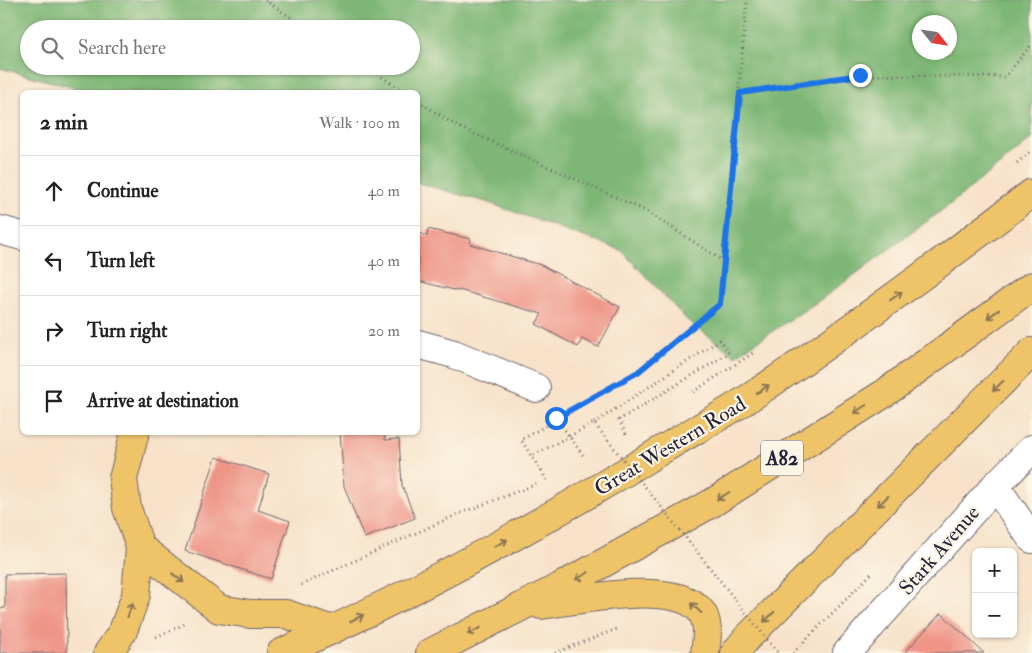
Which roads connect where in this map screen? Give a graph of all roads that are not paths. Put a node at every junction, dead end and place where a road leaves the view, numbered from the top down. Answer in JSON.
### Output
{"nodes":[{"id":1,"x":1032,"y":193,"type":"edge"},
{"id":2,"x":0,"y":230,"type":"edge"},
{"id":3,"x":20,"y":235,"type":"edge"},
{"id":4,"x":1032,"y":286,"type":"edge"},
{"id":5,"x":420,"y":345,"type":"edge"},
{"id":6,"x":1032,"y":352,"type":"edge"},
{"id":7,"x":536,"y":388,"type":"road end"},
{"id":8,"x":134,"y":435,"type":"edge"},
{"id":9,"x":1032,"y":449,"type":"edge"},
{"id":10,"x":995,"y":486,"type":"junction"},
{"id":11,"x":1032,"y":539,"type":"edge"},
{"id":12,"x":140,"y":547,"type":"junction"},
{"id":13,"x":518,"y":609,"type":"junction"},
{"id":14,"x":332,"y":630,"type":"junction"},
{"id":15,"x":108,"y":653,"type":"edge"},
{"id":16,"x":281,"y":653,"type":"edge"},
{"id":17,"x":430,"y":653,"type":"edge"},
{"id":18,"x":705,"y":653,"type":"edge"},
{"id":19,"x":735,"y":653,"type":"edge"},
{"id":20,"x":848,"y":653,"type":"edge"}],
"edges":[{"from":14,"to":1,"type":"main road","name":"Great Western Road","one_way":true},
{"from":2,"to":3,"type":"street"},
{"from":4,"to":13,"type":"main road","number":"A82","one_way":true},
{"from":5,"to":7,"type":"street"},
{"from":6,"to":19,"type":"main road","one_way":true},
{"from":8,"to":12,"type":"main road"},
{"from":9,"to":10,"type":"street","name":"Stark Avenue"},
{"from":10,"to":11,"type":"street"},
{"from":10,"to":20,"type":"street","name":"Stark Avenue"},
{"from":12,"to":14,"type":"main road","one_way":true},
{"from":15,"to":12,"type":"main road","one_way":true},
{"from":13,"to":17,"type":"main road","number":"A82","one_way":true},
{"from":18,"to":13,"type":"main road","one_way":true},
{"from":14,"to":16,"type":"main road","name":"Great Western Road"}]}
